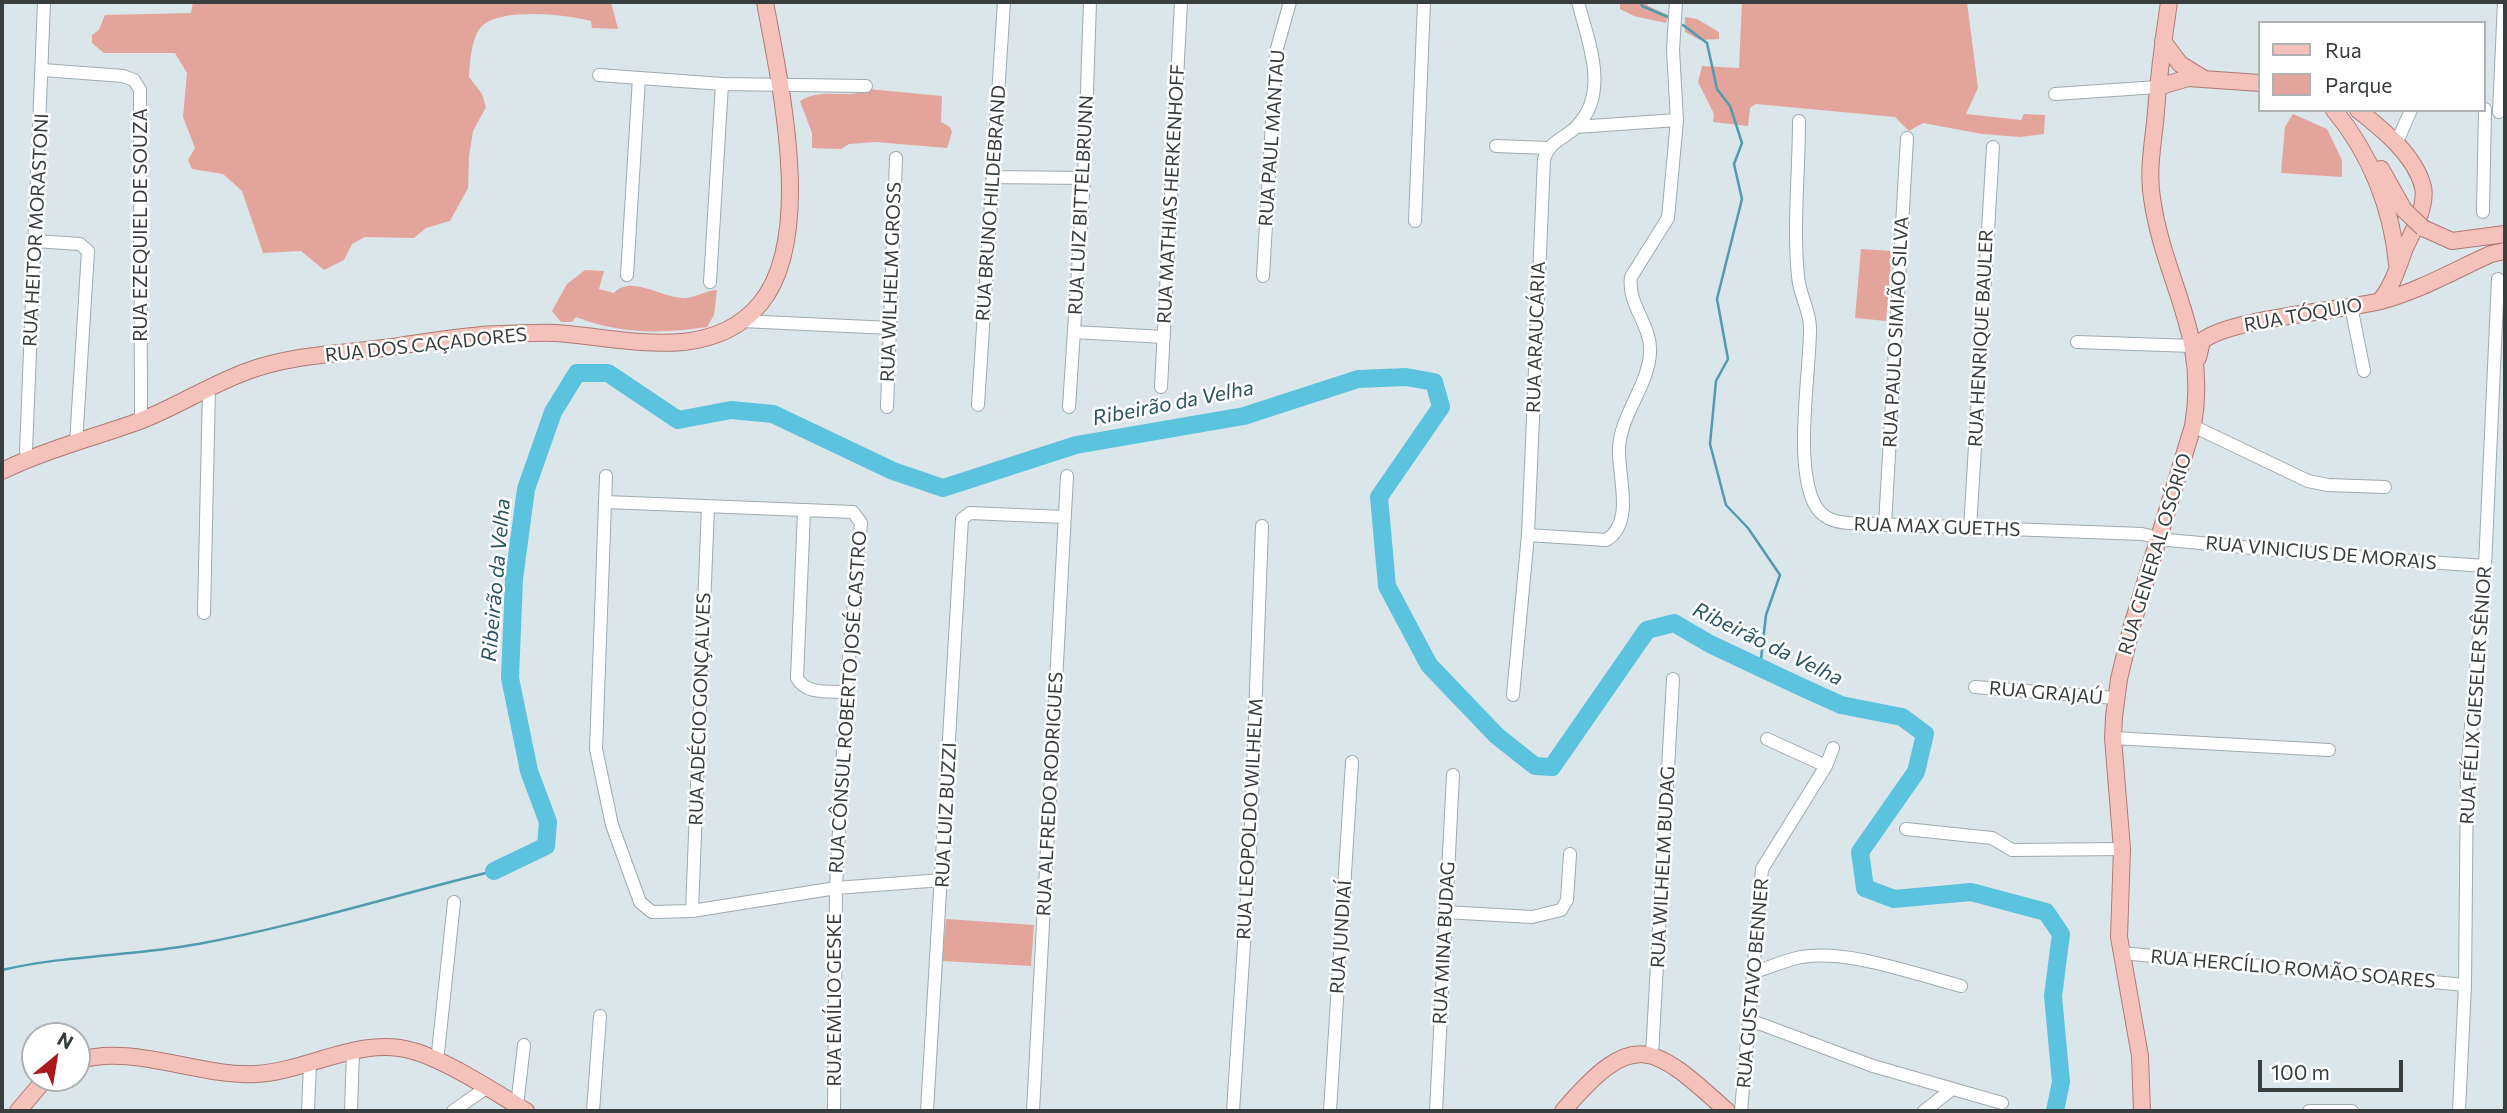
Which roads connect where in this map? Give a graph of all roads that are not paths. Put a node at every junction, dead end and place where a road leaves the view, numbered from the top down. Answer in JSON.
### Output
{"nodes":[{"id":1,"x":44,"y":2,"type":"edge"},
{"id":2,"x":765,"y":2,"type":"edge"},
{"id":3,"x":1004,"y":2,"type":"edge"},
{"id":4,"x":1090,"y":2,"type":"edge"},
{"id":5,"x":1181,"y":2,"type":"edge"},
{"id":6,"x":1290,"y":2,"type":"edge"},
{"id":7,"x":1424,"y":2,"type":"edge"},
{"id":8,"x":1578,"y":2,"type":"edge"},
{"id":9,"x":1676,"y":2,"type":"edge"},
{"id":10,"x":2169,"y":2,"type":"edge"},
{"id":11,"x":2504,"y":2,"type":"edge"},
{"id":12,"x":2163,"y":41,"type":"junction"},
{"id":13,"x":43,"y":70,"type":"junction"},
{"id":14,"x":599,"y":75,"type":"dead end"},
{"id":15,"x":639,"y":78,"type":"junction"},
{"id":16,"x":2205,"y":79,"type":"junction"},
{"id":17,"x":2258,"y":83,"type":"edge"},
{"id":18,"x":722,"y":84,"type":"junction"},
{"id":19,"x":780,"y":85,"type":"junction"},
{"id":20,"x":866,"y":86,"type":"dead end"},
{"id":21,"x":2158,"y":87,"type":"junction"},
{"id":22,"x":2055,"y":94,"type":"dead end"},
{"id":23,"x":2335,"y":112,"type":"edge"},
{"id":24,"x":2348,"y":112,"type":"edge"},
{"id":25,"x":2360,"y":112,"type":"edge"},
{"id":26,"x":2410,"y":112,"type":"edge"},
{"id":27,"x":2485,"y":112,"type":"edge"},
{"id":28,"x":2502,"y":112,"type":"edge"},
{"id":29,"x":1677,"y":120,"type":"junction"},
{"id":30,"x":1799,"y":121,"type":"dead end"},
{"id":31,"x":1576,"y":127,"type":"junction"},
{"id":32,"x":1907,"y":138,"type":"dead end"},
{"id":33,"x":2396,"y":144,"type":"junction"},
{"id":34,"x":1496,"y":146,"type":"dead end"},
{"id":35,"x":1993,"y":147,"type":"dead end"},
{"id":36,"x":1548,"y":148,"type":"junction"},
{"id":37,"x":896,"y":158,"type":"dead end"},
{"id":38,"x":992,"y":177,"type":"junction"},
{"id":39,"x":1084,"y":178,"type":"junction"},
{"id":40,"x":2483,"y":212,"type":"dead end"},
{"id":41,"x":1415,"y":221,"type":"dead end"},
{"id":42,"x":2505,"y":234,"type":"edge"},
{"id":43,"x":35,"y":240,"type":"junction"},
{"id":44,"x":2505,"y":251,"type":"edge"},
{"id":45,"x":2398,"y":266,"type":"junction"},
{"id":46,"x":627,"y":275,"type":"dead end"},
{"id":47,"x":1263,"y":276,"type":"dead end"},
{"id":48,"x":2498,"y":279,"type":"dead end"},
{"id":49,"x":710,"y":282,"type":"dead end"},
{"id":50,"x":2380,"y":301,"type":"junction"},
{"id":51,"x":2183,"y":306,"type":"junction"},
{"id":52,"x":2351,"y":306,"type":"junction"},
{"id":53,"x":742,"y":320,"type":"junction"},
{"id":54,"x":890,"y":328,"type":"junction"},
{"id":55,"x":2227,"y":329,"type":"junction"},
{"id":56,"x":1074,"y":332,"type":"junction"},
{"id":57,"x":1164,"y":337,"type":"junction"},
{"id":58,"x":2077,"y":342,"type":"dead end"},
{"id":59,"x":2193,"y":346,"type":"junction"},
{"id":60,"x":2197,"y":364,"type":"junction"},
{"id":61,"x":2364,"y":371,"type":"dead end"},
{"id":62,"x":1161,"y":387,"type":"dead end"},
{"id":63,"x":209,"y":388,"type":"junction"},
{"id":64,"x":978,"y":405,"type":"dead end"},
{"id":65,"x":887,"y":407,"type":"dead end"},
{"id":66,"x":1069,"y":407,"type":"dead end"},
{"id":67,"x":141,"y":420,"type":"junction"},
{"id":68,"x":2193,"y":426,"type":"junction"},
{"id":69,"x":76,"y":443,"type":"junction"},
{"id":70,"x":28,"y":458,"type":"junction"},
{"id":71,"x":2,"y":471,"type":"edge"},
{"id":72,"x":606,"y":476,"type":"dead end"},
{"id":73,"x":1067,"y":476,"type":"dead end"},
{"id":74,"x":2385,"y":487,"type":"dead end"},
{"id":75,"x":606,"y":502,"type":"junction"},
{"id":76,"x":708,"y":507,"type":"junction"},
{"id":77,"x":804,"y":512,"type":"junction"},
{"id":78,"x":1064,"y":517,"type":"junction"},
{"id":79,"x":1885,"y":525,"type":"junction"},
{"id":80,"x":1262,"y":526,"type":"dead end"},
{"id":81,"x":1970,"y":529,"type":"junction"},
{"id":82,"x":1528,"y":534,"type":"junction"},
{"id":83,"x":2158,"y":537,"type":"junction"},
{"id":84,"x":2485,"y":566,"type":"junction"},
{"id":85,"x":204,"y":613,"type":"dead end"},
{"id":86,"x":1674,"y":679,"type":"dead end"},
{"id":87,"x":1976,"y":687,"type":"dead end"},
{"id":88,"x":846,"y":692,"type":"junction"},
{"id":89,"x":1513,"y":695,"type":"dead end"},
{"id":90,"x":2116,"y":698,"type":"junction"},
{"id":91,"x":2113,"y":738,"type":"junction"},
{"id":92,"x":1767,"y":739,"type":"dead end"},
{"id":93,"x":1833,"y":748,"type":"dead end"},
{"id":94,"x":2329,"y":750,"type":"dead end"},
{"id":95,"x":1352,"y":762,"type":"dead end"},
{"id":96,"x":1826,"y":766,"type":"junction"},
{"id":97,"x":1453,"y":775,"type":"dead end"},
{"id":98,"x":1906,"y":829,"type":"dead end"},
{"id":99,"x":2122,"y":849,"type":"junction"},
{"id":100,"x":1570,"y":854,"type":"dead end"},
{"id":101,"x":942,"y":880,"type":"junction"},
{"id":102,"x":836,"y":888,"type":"junction"},
{"id":103,"x":454,"y":902,"type":"dead end"},
{"id":104,"x":692,"y":911,"type":"junction"},
{"id":105,"x":1445,"y":912,"type":"junction"},
{"id":106,"x":2121,"y":953,"type":"junction"},
{"id":107,"x":1755,"y":972,"type":"junction"},
{"id":108,"x":2465,"y":985,"type":"junction"},
{"id":109,"x":1961,"y":986,"type":"dead end"},
{"id":110,"x":600,"y":1016,"type":"dead end"},
{"id":111,"x":1750,"y":1020,"type":"junction"},
{"id":112,"x":524,"y":1045,"type":"dead end"},
{"id":113,"x":353,"y":1052,"type":"junction"},
{"id":114,"x":1652,"y":1055,"type":"junction"},
{"id":115,"x":91,"y":1059,"type":"edge"},
{"id":116,"x":437,"y":1062,"type":"junction"},
{"id":117,"x":310,"y":1064,"type":"junction"},
{"id":118,"x":486,"y":1088,"type":"junction"},
{"id":119,"x":1951,"y":1090,"type":"junction"},
{"id":120,"x":34,"y":1092,"type":"edge"},
{"id":121,"x":2002,"y":1103,"type":"dead end"},
{"id":122,"x":522,"y":1108,"type":"edge"},
{"id":123,"x":18,"y":1111,"type":"edge"},
{"id":124,"x":308,"y":1111,"type":"edge"},
{"id":125,"x":351,"y":1111,"type":"edge"},
{"id":126,"x":453,"y":1111,"type":"edge"},
{"id":127,"x":593,"y":1111,"type":"edge"},
{"id":128,"x":834,"y":1111,"type":"edge"},
{"id":129,"x":927,"y":1111,"type":"edge"},
{"id":130,"x":1033,"y":1111,"type":"edge"},
{"id":131,"x":1233,"y":1111,"type":"edge"},
{"id":132,"x":1330,"y":1111,"type":"edge"},
{"id":133,"x":1436,"y":1111,"type":"edge"},
{"id":134,"x":1563,"y":1111,"type":"edge"},
{"id":135,"x":1727,"y":1111,"type":"edge"},
{"id":136,"x":1741,"y":1111,"type":"edge"},
{"id":137,"x":1924,"y":1111,"type":"edge"},
{"id":138,"x":2142,"y":1111,"type":"edge"},
{"id":139,"x":2309,"y":1111,"type":"edge"},
{"id":140,"x":2352,"y":1111,"type":"edge"},
{"id":141,"x":2459,"y":1111,"type":"edge"}],
"edges":[{"from":1,"to":13,"type":"street","name":"RUA HEITOR MORASTONI"},
{"from":2,"to":19,"type":"main road","name":"RUA DOS CAÇADORES"},
{"from":3,"to":38,"type":"street","name":"RUA BRUNO HILDEBRAND"},
{"from":4,"to":39,"type":"street","name":"RUA LUIZ BITTELBRUNN"},
{"from":5,"to":57,"type":"street","name":"RUA MATHIAS HERKENHOFF"},
{"from":6,"to":47,"type":"street","name":"RUA PAUL MANTAU"},
{"from":7,"to":41,"type":"street"},
{"from":8,"to":31,"type":"street"},
{"from":9,"to":29,"type":"street"},
{"from":10,"to":12,"type":"main road","name":"RUA GENERAL OSÓRIO"},
{"from":11,"to":28,"type":"street"},
{"from":12,"to":16,"type":"main road"},
{"from":12,"to":21,"type":"main road","name":"RUA GENERAL OSÓRIO"},
{"from":13,"to":43,"type":"street","name":"RUA HEITOR MORASTONI"},
{"from":13,"to":67,"type":"street","name":"RUA EZEQUIEL DE SOUZA"},
{"from":14,"to":15,"type":"street"},
{"from":15,"to":18,"type":"street"},
{"from":15,"to":46,"type":"street"},
{"from":16,"to":17,"type":"main road"},
{"from":16,"to":21,"type":"main road"},
{"from":18,"to":19,"type":"street"},
{"from":18,"to":49,"type":"street"},
{"from":19,"to":20,"type":"street"},
{"from":19,"to":53,"type":"main road","name":"RUA DOS CAÇADORES"},
{"from":21,"to":22,"type":"street"},
{"from":21,"to":51,"type":"main road","name":"RUA GENERAL OSÓRIO"},
{"from":23,"to":45,"type":"main road"},
{"from":24,"to":42,"type":"main road","bridge":true},
{"from":25,"to":33,"type":"main road"},
{"from":26,"to":33,"type":"street"},
{"from":27,"to":40,"type":"street"},
{"from":29,"to":31,"type":"street"},
{"from":29,"to":82,"type":"street"},
{"from":30,"to":79,"type":"street","name":"RUA MAX GUETHS"},
{"from":31,"to":36,"type":"street"},
{"from":32,"to":79,"type":"street","name":"RUA PAULO SIMIÃO SILVA"},
{"from":33,"to":45,"type":"main road"},
{"from":34,"to":36,"type":"street"},
{"from":35,"to":81,"type":"street","name":"RUA HENRIQUE BAULER"},
{"from":36,"to":82,"type":"street","name":"RUA ARAUCÁRIA"},
{"from":37,"to":54,"type":"street","name":"RUA WILHELM GROSS"},
{"from":38,"to":39,"type":"street"},
{"from":38,"to":64,"type":"street","name":"RUA BRUNO HILDEBRAND"},
{"from":39,"to":56,"type":"street","name":"RUA LUIZ BITTELBRUNN"},
{"from":43,"to":69,"type":"street"},
{"from":43,"to":70,"type":"street","name":"RUA HEITOR MORASTONI"},
{"from":44,"to":50,"type":"main road","name":"RUA TÓQUIO"},
{"from":45,"to":50,"type":"main road"},
{"from":48,"to":84,"type":"street","name":"RUA FÉLIX GIESELER SÊNIOR"},
{"from":50,"to":52,"type":"main road","name":"RUA TÓQUIO"},
{"from":51,"to":55,"type":"main road","name":"RUA TÓQUIO"},
{"from":51,"to":59,"type":"main road","name":"RUA GENERAL OSÓRIO"},
{"from":52,"to":55,"type":"main road","name":"RUA TÓQUIO"},
{"from":52,"to":61,"type":"street"},
{"from":53,"to":54,"type":"street"},
{"from":53,"to":63,"type":"main road","name":"RUA DOS CAÇADORES"},
{"from":54,"to":65,"type":"street","name":"RUA WILHELM GROSS"},
{"from":55,"to":60,"type":"main road","name":"RUA TÓQUIO"},
{"from":56,"to":57,"type":"street"},
{"from":56,"to":66,"type":"street","name":"RUA LUIZ BITTELBRUNN"},
{"from":57,"to":62,"type":"street","name":"RUA MATHIAS HERKENHOFF"},
{"from":58,"to":59,"type":"street"},
{"from":59,"to":60,"type":"main road","name":"RUA GENERAL OSÓRIO"},
{"from":60,"to":68,"type":"main road","name":"RUA GENERAL OSÓRIO"},
{"from":63,"to":67,"type":"main road","name":"RUA DOS CAÇADORES"},
{"from":63,"to":85,"type":"street"},
{"from":67,"to":69,"type":"main road","name":"RUA DOS CAÇADORES"},
{"from":68,"to":74,"type":"street"},
{"from":68,"to":83,"type":"main road","name":"RUA GENERAL OSÓRIO"},
{"from":69,"to":70,"type":"main road","name":"RUA DOS CAÇADORES"},
{"from":70,"to":71,"type":"main road","name":"RUA DOS CAÇADORES"},
{"from":72,"to":75,"type":"street"},
{"from":73,"to":78,"type":"street","name":"RUA ALFREDO RODRIGUES"},
{"from":75,"to":76,"type":"street","name":"RUA CÔNSUL ROBERTO JOSÉ CASTRO"},
{"from":75,"to":104,"type":"street"},
{"from":76,"to":77,"type":"street","name":"RUA CÔNSUL ROBERTO JOSÉ CASTRO"},
{"from":76,"to":104,"type":"street","name":"RUA ADÉCIO GONÇALVES"},
{"from":77,"to":88,"type":"street"},
{"from":77,"to":88,"type":"street","name":"RUA CÔNSUL ROBERTO JOSÉ CASTRO"},
{"from":78,"to":101,"type":"street","name":"RUA LUIZ BUZZI"},
{"from":78,"to":130,"type":"street","name":"RUA ALFREDO RODRIGUES"},
{"from":79,"to":81,"type":"street","name":"RUA MAX GUETHS"},
{"from":80,"to":131,"type":"street","name":"RUA LEOPOLDO WILHELM"},
{"from":81,"to":83,"type":"street","name":"RUA MAX GUETHS"},
{"from":82,"to":89,"type":"street","name":"RUA ARAUCÁRIA"},
{"from":83,"to":84,"type":"street","name":"RUA VINICIUS DE MORAIS"},
{"from":83,"to":90,"type":"main road","name":"RUA GENERAL OSÓRIO"},
{"from":84,"to":108,"type":"street","name":"RUA FÉLIX GIESELER SÊNIOR"},
{"from":86,"to":114,"type":"street","name":"RUA WILHELM BUDAG"},
{"from":87,"to":90,"type":"street","name":"RUA GRAJAÚ"},
{"from":88,"to":102,"type":"street","name":"RUA CÔNSUL ROBERTO JOSÉ CASTRO"},
{"from":90,"to":91,"type":"main road","name":"RUA GENERAL OSÓRIO"},
{"from":91,"to":94,"type":"street"},
{"from":91,"to":99,"type":"main road","name":"RUA GENERAL OSÓRIO"},
{"from":92,"to":96,"type":"street"},
{"from":93,"to":96,"type":"street","name":"RUA GUSTAVO BENNER"},
{"from":95,"to":132,"type":"street","name":"RUA JUNDIAÍ"},
{"from":96,"to":107,"type":"street","name":"RUA GUSTAVO BENNER"},
{"from":97,"to":105,"type":"street","name":"RUA MINA BUDAG"},
{"from":98,"to":99,"type":"street"},
{"from":99,"to":106,"type":"main road","name":"RUA GENERAL OSÓRIO"},
{"from":100,"to":105,"type":"street"},
{"from":101,"to":102,"type":"street"},
{"from":101,"to":129,"type":"street","name":"RUA LUIZ BUZZI"},
{"from":102,"to":104,"type":"street"},
{"from":102,"to":128,"type":"street","name":"RUA EMÍLIO GESKE"},
{"from":103,"to":116,"type":"street"},
{"from":105,"to":133,"type":"street","name":"RUA MINA BUDAG"},
{"from":106,"to":108,"type":"street","name":"RUA HERCÍLIO ROMÃO SOARES"},
{"from":106,"to":138,"type":"main road","name":"RUA GENERAL OSÓRIO"},
{"from":107,"to":109,"type":"street"},
{"from":107,"to":111,"type":"street","name":"RUA GUSTAVO BENNER"},
{"from":108,"to":141,"type":"street","name":"RUA FÉLIX GIESELER SÊNIOR"},
{"from":110,"to":127,"type":"street"},
{"from":111,"to":119,"type":"street"},
{"from":111,"to":136,"type":"street","name":"RUA GUSTAVO BENNER"},
{"from":112,"to":122,"type":"street"},
{"from":113,"to":116,"type":"main road"},
{"from":113,"to":117,"type":"main road"},
{"from":113,"to":125,"type":"street"},
{"from":114,"to":134,"type":"main road"},
{"from":114,"to":135,"type":"main road"},
{"from":115,"to":117,"type":"main road"},
{"from":116,"to":118,"type":"main road"},
{"from":117,"to":124,"type":"street"},
{"from":118,"to":122,"type":"main road"},
{"from":118,"to":126,"type":"street"},
{"from":119,"to":121,"type":"street"},
{"from":119,"to":137,"type":"street"},
{"from":120,"to":123,"type":"main road"},
{"from":139,"to":140,"type":"street"}]}
